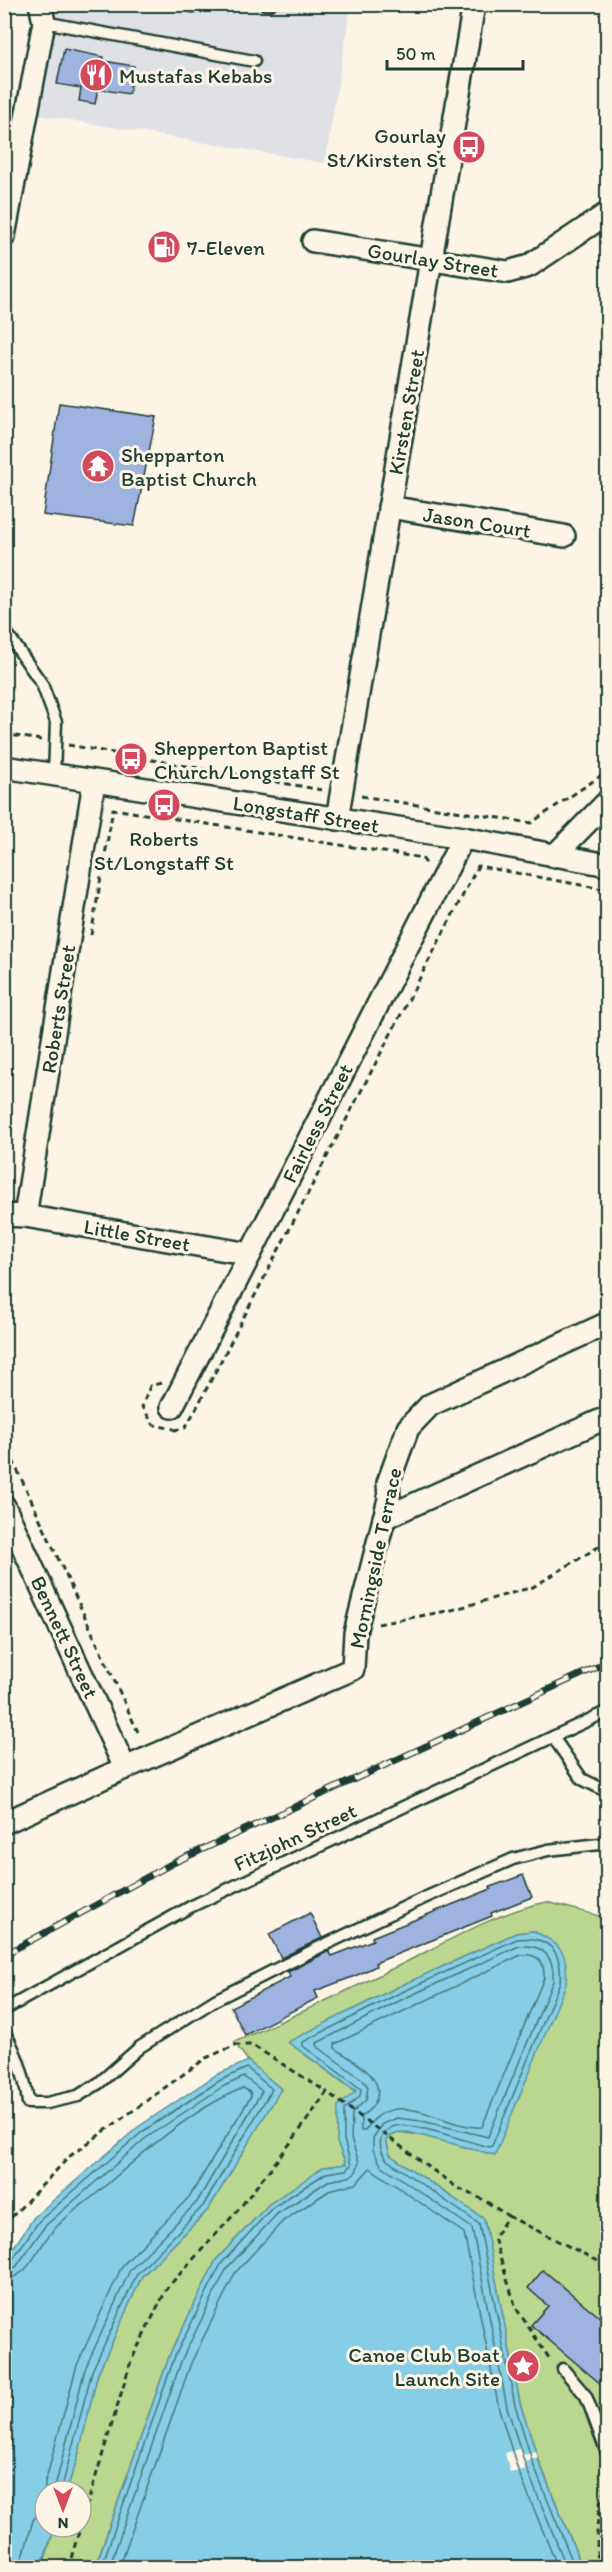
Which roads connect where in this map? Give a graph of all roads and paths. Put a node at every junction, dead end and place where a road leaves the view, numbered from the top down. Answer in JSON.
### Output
{"nodes":[{"id":1,"x":213,"y":4,"type":"edge"},
{"id":2,"x":265,"y":4,"type":"edge"},
{"id":3,"x":270,"y":4,"type":"edge"},
{"id":4,"x":474,"y":4,"type":"edge"},
{"id":5,"x":192,"y":6,"type":"edge"},
{"id":6,"x":42,"y":13,"type":"edge"},
{"id":7,"x":254,"y":61,"type":"dead end"},
{"id":8,"x":608,"y":213,"type":"edge"},
{"id":9,"x":4,"y":236,"type":"edge"},
{"id":10,"x":314,"y":241,"type":"dead end"},
{"id":11,"x":431,"y":261,"type":"junction"},
{"id":12,"x":389,"y":507,"type":"junction"},
{"id":13,"x":564,"y":536,"type":"dead end"},
{"id":14,"x":4,"y":629,"type":"edge"},
{"id":15,"x":4,"y":734,"type":"edge"},
{"id":16,"x":56,"y":743,"type":"junction"},
{"id":17,"x":4,"y":767,"type":"edge"},
{"id":18,"x":608,"y":771,"type":"edge"},
{"id":19,"x":54,"y":775,"type":"junction"},
{"id":20,"x":94,"y":782,"type":"junction"},
{"id":21,"x":342,"y":793,"type":"junction"},
{"id":22,"x":608,"y":801,"type":"edge"},
{"id":23,"x":338,"y":819,"type":"junction"},
{"id":24,"x":462,"y":838,"type":"junction"},
{"id":25,"x":554,"y":856,"type":"junction"},
{"id":26,"x":608,"y":865,"type":"edge"},
{"id":27,"x":430,"y":871,"type":"dead end"},
{"id":28,"x":608,"y":890,"type":"edge"},
{"id":29,"x":91,"y":935,"type":"dead end"},
{"id":30,"x":15,"y":1216,"type":"edge"},
{"id":31,"x":250,"y":1254,"type":"junction"},
{"id":32,"x":608,"y":1323,"type":"edge"},
{"id":33,"x":167,"y":1382,"type":"dead end"},
{"id":34,"x":172,"y":1407,"type":"joint"},
{"id":35,"x":608,"y":1417,"type":"edge"},
{"id":36,"x":174,"y":1430,"type":"junction"},
{"id":37,"x":4,"y":1441,"type":"edge"},
{"id":38,"x":4,"y":1506,"type":"edge"},
{"id":39,"x":384,"y":1518,"type":"junction"},
{"id":40,"x":608,"y":1541,"type":"edge"},
{"id":41,"x":355,"y":1633,"type":"junction"},
{"id":42,"x":608,"y":1711,"type":"edge"},
{"id":43,"x":138,"y":1732,"type":"dead end"},
{"id":44,"x":553,"y":1737,"type":"junction"},
{"id":45,"x":125,"y":1768,"type":"junction"},
{"id":46,"x":608,"y":1792,"type":"edge"},
{"id":47,"x":4,"y":1823,"type":"edge"},
{"id":48,"x":608,"y":1843,"type":"edge"},
{"id":49,"x":4,"y":2010,"type":"edge"},
{"id":50,"x":4,"y":2031,"type":"edge"},
{"id":51,"x":327,"y":2092,"type":"junction"},
{"id":52,"x":508,"y":2216,"type":"junction"},
{"id":53,"x":4,"y":2225,"type":"edge"},
{"id":54,"x":608,"y":2266,"type":"edge"},
{"id":55,"x":559,"y":2368,"type":"joint"},
{"id":56,"x":608,"y":2456,"type":"edge"},
{"id":57,"x":608,"y":2484,"type":"edge"},
{"id":58,"x":68,"y":2568,"type":"edge"},
{"id":59,"x":598,"y":2568,"type":"edge"}],
"edges":[{"from":1,"to":5,"type":"lane"},
{"from":2,"to":3,"type":"lane"},
{"from":4,"to":11,"type":"street","name":"Kirsten Street"},
{"from":6,"to":7,"type":"lane"},
{"from":6,"to":9,"type":"street"},
{"from":8,"to":11,"type":"street","name":"Gourlay Street"},
{"from":10,"to":11,"type":"street","name":"Gourlay Street"},
{"from":11,"to":12,"type":"street","name":"Kirsten Street"},
{"from":12,"to":13,"type":"street","name":"Jason Court"},
{"from":12,"to":21,"type":"street","name":"Kirsten Street"},
{"from":14,"to":16,"type":"lane"},
{"from":15,"to":16,"type":"path"},
{"from":16,"to":19,"type":"lane"},
{"from":16,"to":21,"type":"path"},
{"from":17,"to":19,"type":"street","name":"Longstaff Street"},
{"from":18,"to":21,"type":"path"},
{"from":19,"to":20,"type":"street","name":"Longstaff Street"},
{"from":20,"to":23,"type":"street","name":"Longstaff Street"},
{"from":20,"to":30,"type":"street","name":"Roberts Street"},
{"from":21,"to":23,"type":"street","name":"Kirsten Street"},
{"from":22,"to":25,"type":"street"},
{"from":23,"to":24,"type":"street","name":"Longstaff Street"},
{"from":24,"to":25,"type":"street","name":"Longstaff Street"},
{"from":24,"to":31,"type":"street","name":"Fairless Street"},
{"from":25,"to":26,"type":"street","name":"Longstaff Street"},
{"from":27,"to":29,"type":"path"},
{"from":28,"to":36,"type":"path"},
{"from":30,"to":31,"type":"street","name":"Little Street"},
{"from":31,"to":34,"type":"street","name":"Fairless Street"},
{"from":32,"to":39,"type":"street","name":"Morningside Terrace"},
{"from":33,"to":36,"type":"path"},
{"from":34,"to":36,"type":"path"},
{"from":35,"to":39,"type":"street"},
{"from":37,"to":43,"type":"path"},
{"from":38,"to":45,"type":"street","name":"Bennett Street"},
{"from":39,"to":41,"type":"street","name":"Morningside Terrace"},
{"from":40,"to":41,"type":"path"},
{"from":41,"to":45,"type":"street","name":"Morningside Terrace"},
{"from":42,"to":44,"type":"lane","name":"Fitzjohn Street"},
{"from":44,"to":46,"type":"lane"},
{"from":44,"to":49,"type":"lane","name":"Fitzjohn Street"},
{"from":45,"to":47,"type":"street"},
{"from":48,"to":50,"type":"lane"},
{"from":51,"to":52,"type":"path"},
{"from":51,"to":53,"type":"path"},
{"from":51,"to":58,"type":"path"},
{"from":52,"to":54,"type":"path"},
{"from":52,"to":55,"type":"path"},
{"from":55,"to":56,"type":"lane"},
{"from":57,"to":59,"type":"path"}]}
